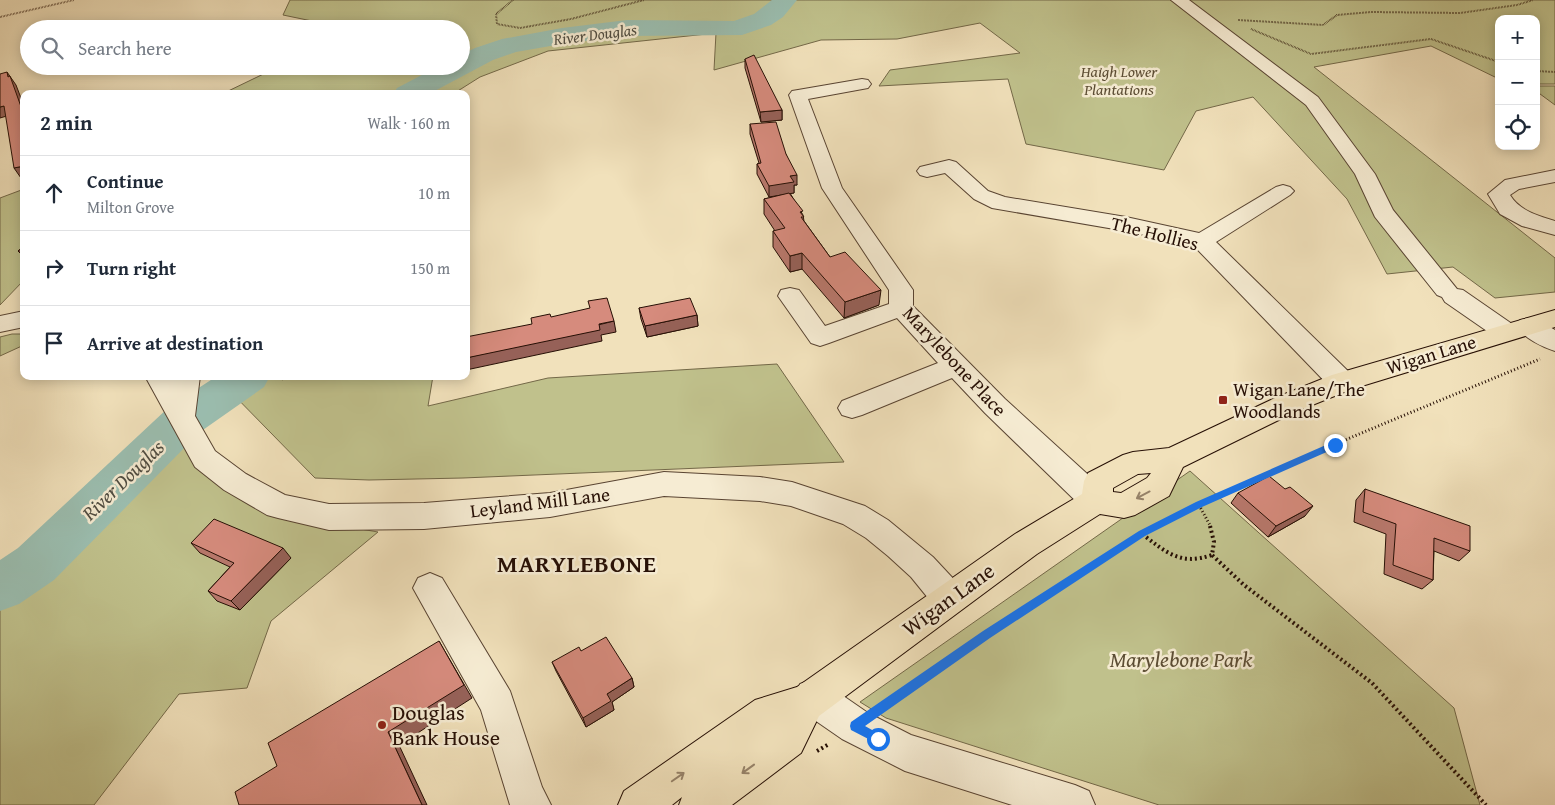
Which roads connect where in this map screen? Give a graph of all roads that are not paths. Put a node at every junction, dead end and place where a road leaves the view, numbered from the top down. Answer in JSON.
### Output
{"nodes":[{"id":1,"x":1179,"y":0,"type":"edge"},
{"id":2,"x":862,"y":84,"type":"dead end"},
{"id":3,"x":927,"y":171,"type":"dead end"},
{"id":4,"x":1555,"y":176,"type":"edge"},
{"id":5,"x":1283,"y":191,"type":"dead end"},
{"id":6,"x":1555,"y":228,"type":"edge"},
{"id":7,"x":1202,"y":241,"type":"junction"},
{"id":8,"x":790,"y":296,"type":"dead end"},
{"id":9,"x":901,"y":308,"type":"junction"},
{"id":10,"x":1542,"y":331,"type":"edge"},
{"id":11,"x":956,"y":366,"type":"junction"},
{"id":12,"x":160,"y":380,"type":"edge"},
{"id":13,"x":187,"y":380,"type":"edge"},
{"id":14,"x":1342,"y":382,"type":"junction"},
{"id":15,"x":852,"y":408,"type":"dead end"},
{"id":16,"x":185,"y":422,"type":"junction"},
{"id":17,"x":1096,"y":501,"type":"junction"},
{"id":18,"x":430,"y":588,"type":"dead end"},
{"id":19,"x":949,"y":598,"type":"junction"},
{"id":20,"x":810,"y":700,"type":"junction"},
{"id":21,"x":530,"y":805,"type":"edge"},
{"id":22,"x":638,"y":805,"type":"edge"},
{"id":23,"x":699,"y":805,"type":"edge"},
{"id":24,"x":1075,"y":805,"type":"edge"}],
"edges":[{"from":1,"to":10,"type":"street"},
{"from":2,"to":9,"type":"street","name":"Marylebone Place"},
{"from":3,"to":7,"type":"street","name":"The Hollies"},
{"from":4,"to":6,"type":"street"},
{"from":5,"to":7,"type":"street"},
{"from":7,"to":14,"type":"street","name":"The Hollies"},
{"from":8,"to":9,"type":"street"},
{"from":9,"to":11,"type":"street","name":"Marylebone Place"},
{"from":10,"to":14,"type":"highway","name":"Wigan Lane"},
{"from":11,"to":15,"type":"street"},
{"from":11,"to":17,"type":"street","name":"Marylebone Place"},
{"from":12,"to":16,"type":"street","name":"Leyland Mill Lane"},
{"from":13,"to":16,"type":"street"},
{"from":14,"to":17,"type":"highway","name":"Wigan Lane"},
{"from":16,"to":19,"type":"street","name":"Leyland Mill Lane"},
{"from":17,"to":19,"type":"highway","name":"Wigan Lane"},
{"from":18,"to":21,"type":"street"},
{"from":19,"to":20,"type":"highway","name":"Wigan Lane"},
{"from":22,"to":20,"type":"highway","name":"Wigan Lane","one_way":true},
{"from":20,"to":23,"type":"highway","name":"Wigan Lane","one_way":true},
{"from":20,"to":24,"type":"street"}]}
